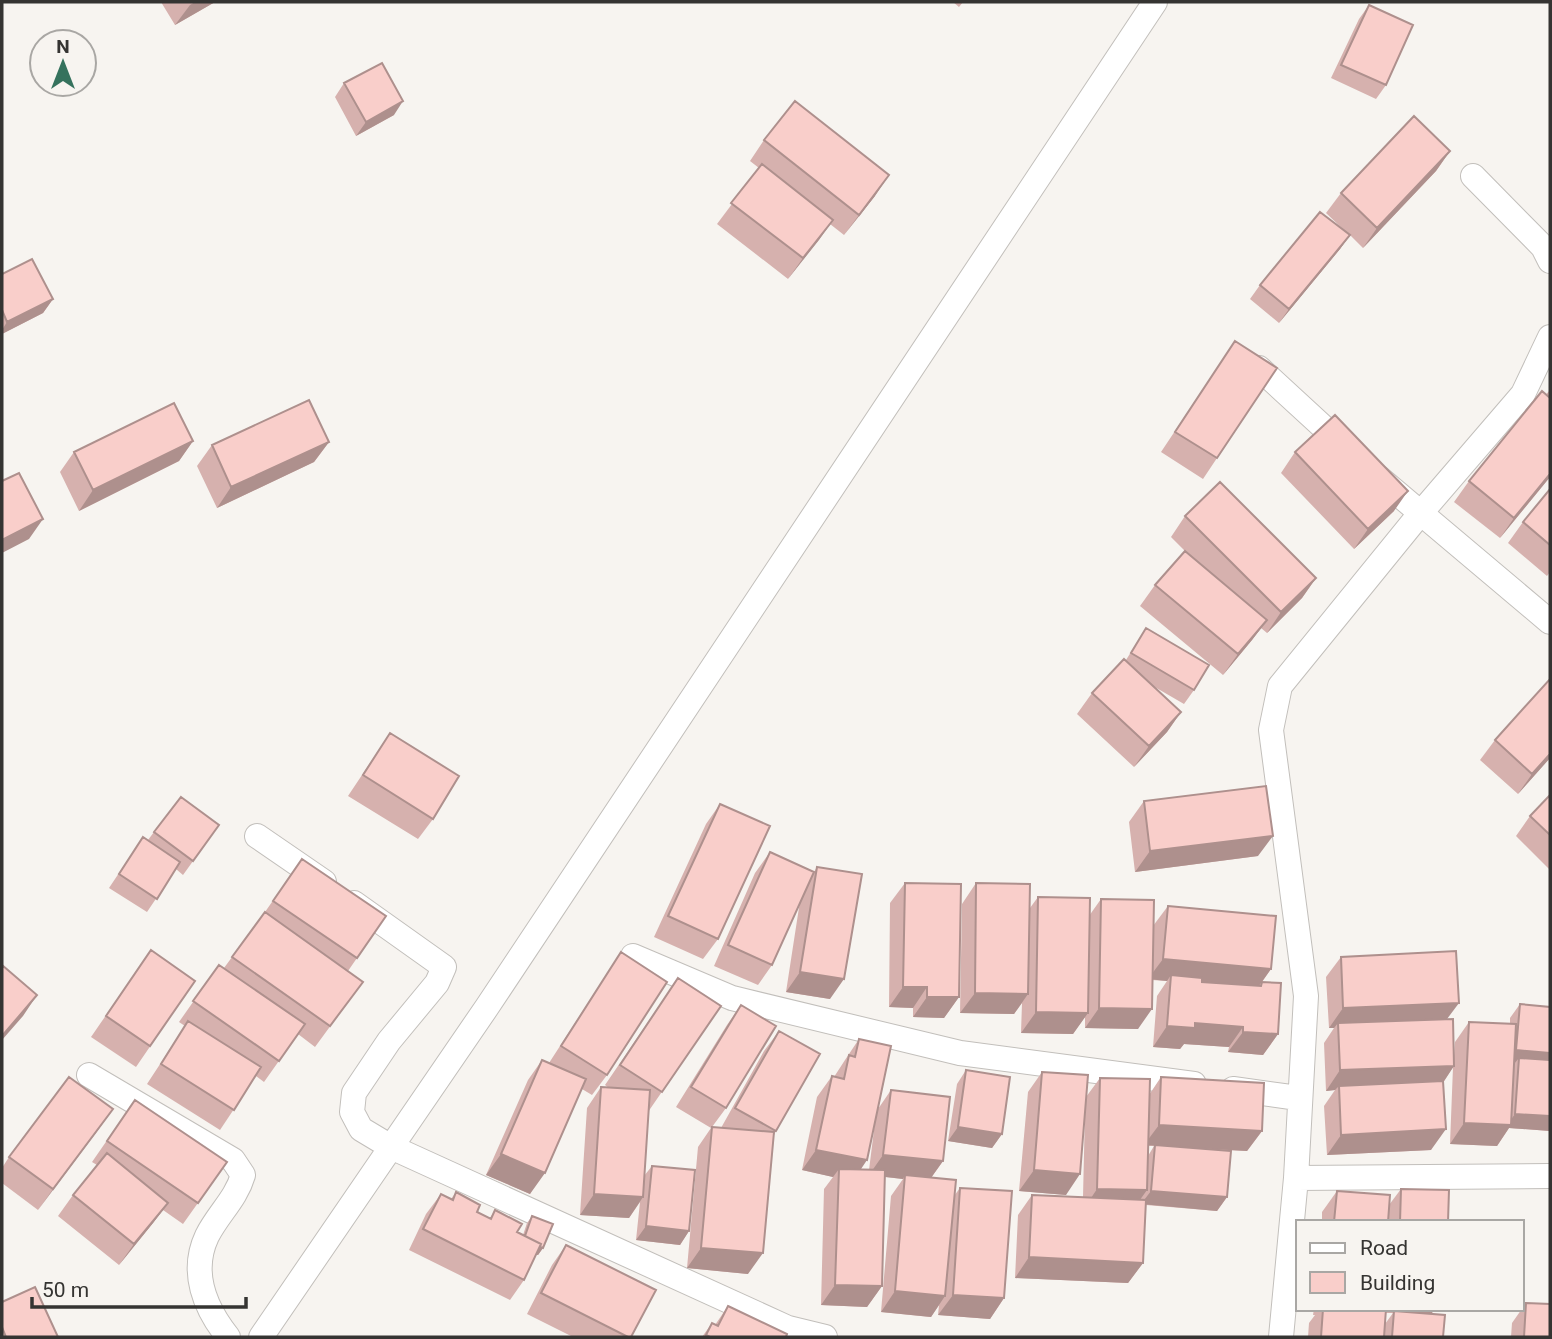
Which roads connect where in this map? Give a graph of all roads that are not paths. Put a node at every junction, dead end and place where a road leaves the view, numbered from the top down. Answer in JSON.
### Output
{"nodes":[{"id":1,"x":1155,"y":2,"type":"edge"},
{"id":2,"x":1473,"y":176,"type":"dead end"},
{"id":3,"x":1550,"y":261,"type":"edge"},
{"id":4,"x":1550,"y":337,"type":"edge"},
{"id":5,"x":1259,"y":368,"type":"edge"},
{"id":6,"x":1419,"y":515,"type":"junction"},
{"id":7,"x":1550,"y":622,"type":"edge"},
{"id":8,"x":257,"y":836,"type":"dead end"},
{"id":9,"x":633,"y":956,"type":"edge"},
{"id":10,"x":89,"y":1075,"type":"dead end"},
{"id":11,"x":1298,"y":1098,"type":"junction"},
{"id":12,"x":391,"y":1147,"type":"junction"},
{"id":13,"x":1550,"y":1176,"type":"edge"},
{"id":14,"x":1296,"y":1178,"type":"junction"},
{"id":15,"x":228,"y":1337,"type":"edge"},
{"id":16,"x":261,"y":1337,"type":"edge"},
{"id":17,"x":825,"y":1337,"type":"edge"},
{"id":18,"x":1281,"y":1337,"type":"edge"}],
"edges":[{"from":1,"to":12,"type":"street"},
{"from":2,"to":3,"type":"street"},
{"from":4,"to":6,"type":"street"},
{"from":5,"to":6,"type":"street"},
{"from":6,"to":7,"type":"street"},
{"from":6,"to":11,"type":"street"},
{"from":8,"to":12,"type":"street"},
{"from":9,"to":11,"type":"street"},
{"from":10,"to":15,"type":"street"},
{"from":11,"to":14,"type":"street"},
{"from":12,"to":16,"type":"street"},
{"from":12,"to":17,"type":"street"},
{"from":13,"to":14,"type":"street"},
{"from":14,"to":18,"type":"street"}]}
